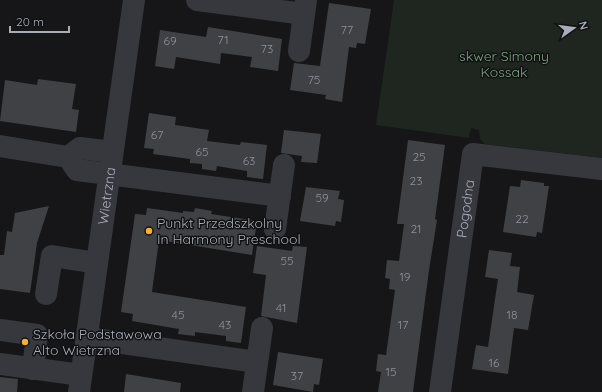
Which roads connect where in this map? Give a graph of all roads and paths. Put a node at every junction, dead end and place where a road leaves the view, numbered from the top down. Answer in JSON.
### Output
{"nodes":[{"id":1,"x":134,"y":0,"type":"edge"},
{"id":2,"x":198,"y":0,"type":"edge"},
{"id":3,"x":305,"y":7,"type":"edge"},
{"id":4,"x":299,"y":51,"type":"dead end"},
{"id":5,"x":0,"y":146,"type":"edge"},
{"id":6,"x":112,"y":152,"type":"junction"},
{"id":7,"x":68,"y":157,"type":"junction"},
{"id":8,"x":284,"y":165,"type":"dead end"},
{"id":9,"x":602,"y":169,"type":"edge"},
{"id":10,"x":109,"y":174,"type":"junction"},
{"id":11,"x":280,"y":196,"type":"junction"},
{"id":12,"x":275,"y":229,"type":"dead end"},
{"id":13,"x":97,"y":263,"type":"junction"},
{"id":14,"x":46,"y":294,"type":"dead end"},
{"id":15,"x":262,"y":328,"type":"dead end"},
{"id":16,"x":0,"y":330,"type":"edge"},
{"id":17,"x":86,"y":338,"type":"junction"},
{"id":18,"x":257,"y":362,"type":"junction"},
{"id":19,"x":0,"y":364,"type":"edge"},
{"id":20,"x":33,"y":369,"type":"junction"},
{"id":21,"x":80,"y":383,"type":"edge"},
{"id":22,"x":253,"y":392,"type":"edge"},
{"id":23,"x":440,"y":392,"type":"edge"}],
"edges":[{"from":1,"to":6,"type":"street","name":"Wietrzna"},
{"from":2,"to":3,"type":"street"},
{"from":3,"to":4,"type":"street"},
{"from":5,"to":7,"type":"street"},
{"from":6,"to":7,"type":"street"},
{"from":6,"to":10,"type":"street","name":"Wietrzna"},
{"from":7,"to":10,"type":"street"},
{"from":8,"to":11,"type":"street"},
{"from":9,"to":23,"type":"street","name":"Pogodna"},
{"from":10,"to":11,"type":"street"},
{"from":10,"to":13,"type":"street","name":"Wietrzna"},
{"from":11,"to":12,"type":"street"},
{"from":13,"to":14,"type":"street"},
{"from":13,"to":17,"type":"street","name":"Wietrzna"},
{"from":15,"to":18,"type":"street"},
{"from":16,"to":20,"type":"street"},
{"from":17,"to":18,"type":"street"},
{"from":17,"to":21,"type":"street","name":"Wietrzna"},
{"from":18,"to":22,"type":"street"},
{"from":19,"to":20,"type":"street"},
{"from":20,"to":21,"type":"street"}]}
